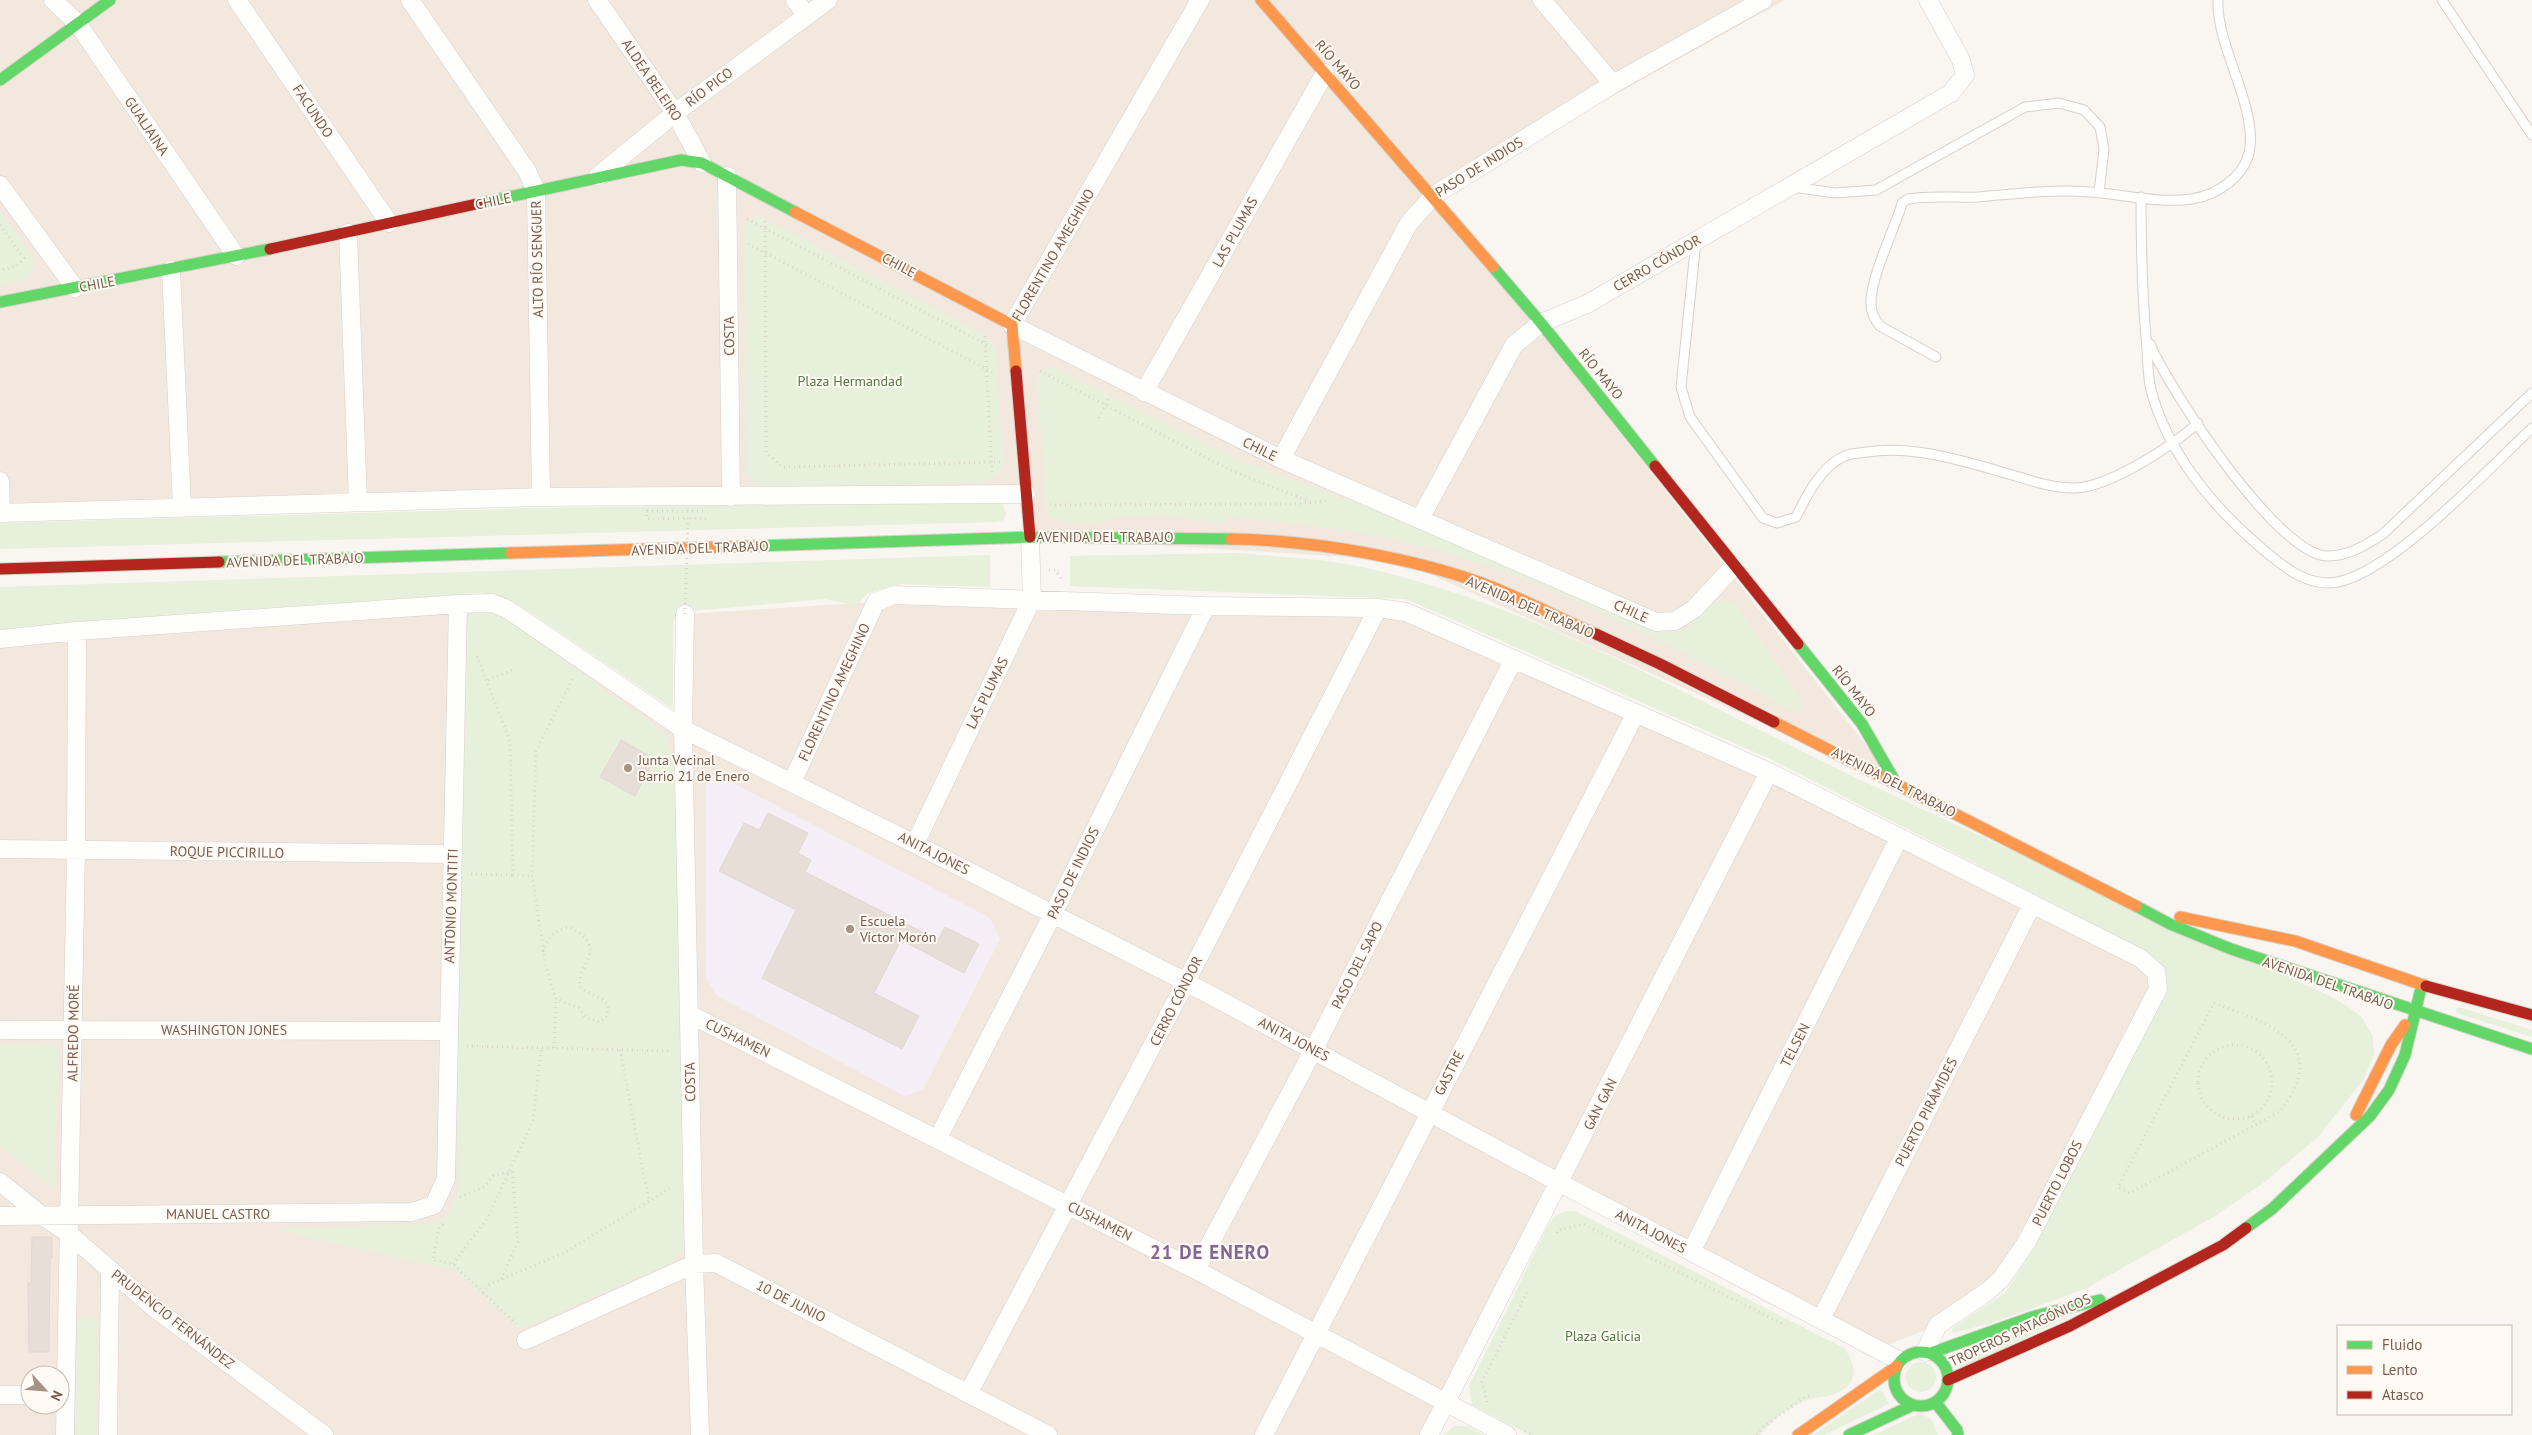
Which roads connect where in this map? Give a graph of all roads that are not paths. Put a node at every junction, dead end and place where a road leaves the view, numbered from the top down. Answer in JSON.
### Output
{"nodes":[{"id":1,"x":53,"y":0,"type":"edge"},
{"id":2,"x":110,"y":0,"type":"edge"},
{"id":3,"x":237,"y":0,"type":"edge"},
{"id":4,"x":410,"y":0,"type":"edge"},
{"id":5,"x":597,"y":0,"type":"edge"},
{"id":6,"x":795,"y":0,"type":"edge"},
{"id":7,"x":828,"y":0,"type":"edge"},
{"id":8,"x":1200,"y":0,"type":"edge"},
{"id":9,"x":1262,"y":0,"type":"edge"},
{"id":10,"x":1542,"y":0,"type":"edge"},
{"id":11,"x":1763,"y":0,"type":"edge"},
{"id":12,"x":1928,"y":0,"type":"edge"},
{"id":13,"x":2218,"y":0,"type":"edge"},
{"id":14,"x":2442,"y":0,"type":"edge"},
{"id":15,"x":806,"y":16,"type":"junction"},
{"id":16,"x":78,"y":24,"type":"junction"},
{"id":17,"x":1325,"y":73,"type":"junction"},
{"id":18,"x":0,"y":80,"type":"edge"},
{"id":19,"x":1613,"y":84,"type":"junction"},
{"id":20,"x":676,"y":113,"type":"junction"},
{"id":21,"x":2532,"y":135,"type":"edge"},
{"id":22,"x":702,"y":164,"type":"junction"},
{"id":23,"x":727,"y":176,"type":"junction"},
{"id":24,"x":595,"y":179,"type":"junction"},
{"id":25,"x":0,"y":185,"type":"edge"},
{"id":26,"x":1790,"y":186,"type":"junction"},
{"id":27,"x":536,"y":191,"type":"junction"},
{"id":28,"x":2099,"y":193,"type":"junction"},
{"id":29,"x":1433,"y":196,"type":"junction"},
{"id":30,"x":2141,"y":197,"type":"junction"},
{"id":31,"x":389,"y":223,"type":"junction"},
{"id":32,"x":348,"y":233,"type":"junction"},
{"id":33,"x":1696,"y":240,"type":"junction"},
{"id":34,"x":236,"y":256,"type":"junction"},
{"id":35,"x":171,"y":270,"type":"junction"},
{"id":36,"x":75,"y":288,"type":"junction"},
{"id":37,"x":0,"y":302,"type":"edge"},
{"id":38,"x":1541,"y":323,"type":"junction"},
{"id":39,"x":1012,"y":325,"type":"junction"},
{"id":40,"x":2146,"y":337,"type":"junction"},
{"id":41,"x":1936,"y":357,"type":"dead end"},
{"id":42,"x":1144,"y":392,"type":"junction"},
{"id":43,"x":2532,"y":393,"type":"edge"},
{"id":44,"x":2198,"y":423,"type":"junction"},
{"id":45,"x":2532,"y":428,"type":"edge"},
{"id":46,"x":2174,"y":444,"type":"junction"},
{"id":47,"x":1281,"y":460,"type":"junction"},
{"id":48,"x":0,"y":481,"type":"edge"},
{"id":49,"x":1026,"y":494,"type":"junction"},
{"id":50,"x":541,"y":496,"type":"junction"},
{"id":51,"x":731,"y":497,"type":"junction"},
{"id":52,"x":358,"y":502,"type":"junction"},
{"id":53,"x":182,"y":507,"type":"junction"},
{"id":54,"x":0,"y":513,"type":"edge"},
{"id":55,"x":1420,"y":519,"type":"junction"},
{"id":56,"x":1030,"y":537,"type":"junction"},
{"id":57,"x":1734,"y":566,"type":"junction"},
{"id":58,"x":0,"y":570,"type":"edge"},
{"id":59,"x":1032,"y":599,"type":"junction"},
{"id":60,"x":458,"y":604,"type":"junction"},
{"id":61,"x":1206,"y":606,"type":"junction"},
{"id":62,"x":1378,"y":608,"type":"junction"},
{"id":63,"x":685,"y":614,"type":"road end"},
{"id":64,"x":77,"y":631,"type":"junction"},
{"id":65,"x":0,"y":639,"type":"edge"},
{"id":66,"x":1514,"y":659,"type":"junction"},
{"id":67,"x":1636,"y":713,"type":"junction"},
{"id":68,"x":683,"y":729,"type":"junction"},
{"id":69,"x":1769,"y":772,"type":"junction"},
{"id":70,"x":792,"y":782,"type":"junction"},
{"id":71,"x":1896,"y":783,"type":"junction"},
{"id":72,"x":1899,"y":838,"type":"junction"},
{"id":73,"x":916,"y":844,"type":"junction"},
{"id":74,"x":0,"y":849,"type":"edge"},
{"id":75,"x":76,"y":850,"type":"junction"},
{"id":76,"x":453,"y":854,"type":"junction"},
{"id":77,"x":2130,"y":903,"type":"junction"},
{"id":78,"x":2032,"y":905,"type":"junction"},
{"id":79,"x":1053,"y":914,"type":"junction"},
{"id":80,"x":1186,"y":982,"type":"junction"},
{"id":81,"x":2422,"y":985,"type":"junction"},
{"id":82,"x":2414,"y":1012,"type":"junction"},
{"id":83,"x":689,"y":1014,"type":"junction"},
{"id":84,"x":2532,"y":1015,"type":"edge"},
{"id":85,"x":0,"y":1030,"type":"edge"},
{"id":86,"x":73,"y":1030,"type":"junction"},
{"id":87,"x":448,"y":1031,"type":"junction"},
{"id":88,"x":2498,"y":1038,"type":"junction"},
{"id":89,"x":1314,"y":1049,"type":"junction"},
{"id":90,"x":2532,"y":1049,"type":"edge"},
{"id":91,"x":2532,"y":1058,"type":"edge"},
{"id":92,"x":1428,"y":1113,"type":"junction"},
{"id":93,"x":938,"y":1138,"type":"junction"},
{"id":94,"x":2329,"y":1157,"type":"junction"},
{"id":95,"x":0,"y":1182,"type":"edge"},
{"id":96,"x":1560,"y":1183,"type":"junction"},
{"id":97,"x":1069,"y":1205,"type":"junction"},
{"id":98,"x":434,"y":1206,"type":"joint"},
{"id":99,"x":41,"y":1215,"type":"junction"},
{"id":100,"x":69,"y":1215,"type":"junction"},
{"id":101,"x":0,"y":1216,"type":"edge"},
{"id":102,"x":68,"y":1234,"type":"junction"},
{"id":103,"x":1691,"y":1252,"type":"junction"},
{"id":104,"x":694,"y":1264,"type":"junction"},
{"id":105,"x":110,"y":1270,"type":"junction"},
{"id":106,"x":1196,"y":1270,"type":"junction"},
{"id":107,"x":2132,"y":1292,"type":"junction"},
{"id":108,"x":1821,"y":1319,"type":"junction"},
{"id":109,"x":1315,"y":1335,"type":"junction"},
{"id":110,"x":528,"y":1339,"type":"road end"},
{"id":111,"x":1928,"y":1353,"type":"junction"},
{"id":112,"x":1899,"y":1363,"type":"junction"},
{"id":113,"x":64,"y":1365,"type":"edge"},
{"id":114,"x":1948,"y":1380,"type":"junction"},
{"id":115,"x":969,"y":1392,"type":"junction"},
{"id":116,"x":0,"y":1395,"type":"edge"},
{"id":117,"x":20,"y":1396,"type":"edge"},
{"id":118,"x":1446,"y":1403,"type":"junction"},
{"id":119,"x":1936,"y":1403,"type":"junction"},
{"id":120,"x":1913,"y":1405,"type":"junction"},
{"id":121,"x":64,"y":1415,"type":"edge"},
{"id":122,"x":1513,"y":1431,"type":"edge"},
{"id":123,"x":65,"y":1435,"type":"edge"},
{"id":124,"x":108,"y":1435,"type":"edge"},
{"id":125,"x":324,"y":1435,"type":"edge"},
{"id":126,"x":700,"y":1435,"type":"edge"},
{"id":127,"x":1048,"y":1435,"type":"edge"},
{"id":128,"x":1264,"y":1435,"type":"edge"},
{"id":129,"x":1429,"y":1435,"type":"edge"},
{"id":130,"x":1798,"y":1435,"type":"edge"},
{"id":131,"x":1848,"y":1435,"type":"edge"},
{"id":132,"x":1958,"y":1435,"type":"edge"}],
"edges":[{"from":1,"to":16,"type":"street","name":"GUALJAINA"},
{"from":2,"to":16,"type":"main road"},
{"from":3,"to":31,"type":"street","name":"FACUNDO"},
{"from":4,"to":27,"type":"street","name":"ALTO RÍO SENGUER"},
{"from":5,"to":20,"type":"street","name":"ALDEA BELEIRO"},
{"from":6,"to":15,"type":"street"},
{"from":7,"to":15,"type":"street","name":"RÍO PICO"},
{"from":8,"to":39,"type":"street","name":"FLORENTINO AMEGHINO"},
{"from":9,"to":17,"type":"main road","name":"RÍO MAYO"},
{"from":10,"to":19,"type":"street"},
{"from":11,"to":19,"type":"street","name":"PASO DE INDIOS"},
{"from":12,"to":26,"type":"street","name":"CERRO CÓNDOR"},
{"from":13,"to":30,"type":"lane"},
{"from":14,"to":21,"type":"lane"},
{"from":15,"to":20,"type":"street","name":"RÍO PICO"},
{"from":16,"to":18,"type":"main road"},
{"from":16,"to":34,"type":"street","name":"GUALJAINA"},
{"from":17,"to":29,"type":"main road","name":"RÍO MAYO"},
{"from":17,"to":42,"type":"street","name":"LAS PLUMAS"},
{"from":19,"to":29,"type":"street","name":"PASO DE INDIOS"},
{"from":20,"to":22,"type":"street","name":"ALDEA BELEIRO"},
{"from":20,"to":24,"type":"street","name":"RÍO PICO"},
{"from":22,"to":23,"type":"main road","name":"CHILE"},
{"from":22,"to":24,"type":"main road","name":"CHILE"},
{"from":23,"to":39,"type":"main road","name":"CHILE"},
{"from":23,"to":51,"type":"street","name":"COSTA"},
{"from":24,"to":27,"type":"main road","name":"CHILE"},
{"from":25,"to":36,"type":"street"},
{"from":26,"to":28,"type":"lane"},
{"from":26,"to":33,"type":"street","name":"CERRO CÓNDOR"},
{"from":27,"to":31,"type":"main road","name":"CHILE"},
{"from":27,"to":50,"type":"street","name":"ALTO RÍO SENGUER"},
{"from":28,"to":30,"type":"lane"},
{"from":28,"to":41,"type":"lane"},
{"from":29,"to":38,"type":"main road","name":"RÍO MAYO"},
{"from":29,"to":47,"type":"street","name":"PASO DE INDIOS"},
{"from":30,"to":40,"type":"lane"},
{"from":31,"to":32,"type":"main road","name":"CHILE"},
{"from":32,"to":34,"type":"main road","name":"CHILE"},
{"from":32,"to":52,"type":"street"},
{"from":33,"to":38,"type":"street","name":"CERRO CÓNDOR"},
{"from":33,"to":46,"type":"lane"},
{"from":34,"to":35,"type":"main road","name":"CHILE"},
{"from":35,"to":36,"type":"main road","name":"CHILE"},
{"from":35,"to":53,"type":"street"},
{"from":36,"to":37,"type":"main road","name":"CHILE"},
{"from":38,"to":55,"type":"street","name":"CERRO CÓNDOR"},
{"from":38,"to":57,"type":"main road","name":"RÍO MAYO"},
{"from":39,"to":42,"type":"street","name":"CHILE"},
{"from":39,"to":49,"type":"main road","name":"FLORENTINO AMEGHINO"},
{"from":40,"to":44,"type":"lane"},
{"from":40,"to":46,"type":"lane"},
{"from":42,"to":47,"type":"street","name":"CHILE"},
{"from":43,"to":44,"type":"lane"},
{"from":44,"to":46,"type":"lane"},
{"from":45,"to":46,"type":"lane"},
{"from":47,"to":55,"type":"street","name":"CHILE"},
{"from":48,"to":54,"type":"street"},
{"from":49,"to":51,"type":"street"},
{"from":49,"to":56,"type":"main road","name":"FLORENTINO AMEGHINO"},
{"from":50,"to":51,"type":"street"},
{"from":50,"to":52,"type":"street"},
{"from":52,"to":53,"type":"street"},
{"from":53,"to":54,"type":"street"},
{"from":55,"to":57,"type":"street","name":"CHILE"},
{"from":56,"to":58,"type":"main road","name":"AVENIDA DEL TRABAJO"},
{"from":56,"to":59,"type":"street","name":"LAS PLUMAS"},
{"from":56,"to":71,"type":"main road","name":"AVENIDA DEL TRABAJO"},
{"from":57,"to":71,"type":"main road","name":"RÍO MAYO"},
{"from":59,"to":61,"type":"street"},
{"from":59,"to":70,"type":"street","name":"FLORENTINO AMEGHINO"},
{"from":59,"to":73,"type":"street","name":"LAS PLUMAS"},
{"from":60,"to":64,"type":"street"},
{"from":60,"to":68,"type":"street"},
{"from":60,"to":76,"type":"street","name":"ANTONIO MONTITI"},
{"from":61,"to":62,"type":"street"},
{"from":61,"to":79,"type":"street","name":"PASO DE INDIOS"},
{"from":62,"to":66,"type":"street"},
{"from":62,"to":80,"type":"street","name":"CERRO CÓNDOR"},
{"from":63,"to":68,"type":"street","name":"COSTA"},
{"from":64,"to":65,"type":"street"},
{"from":64,"to":75,"type":"street","name":"ALFREDO MORÉ"},
{"from":66,"to":67,"type":"street"},
{"from":66,"to":89,"type":"street","name":"PASO DEL SAPO"},
{"from":67,"to":69,"type":"street"},
{"from":67,"to":92,"type":"street","name":"GASTRE"},
{"from":68,"to":70,"type":"street","name":"ANITA JONES"},
{"from":68,"to":83,"type":"street","name":"COSTA"},
{"from":69,"to":72,"type":"street"},
{"from":69,"to":96,"type":"street","name":"GAN GAN"},
{"from":70,"to":73,"type":"street","name":"ANITA JONES"},
{"from":71,"to":77,"type":"main road","name":"AVENIDA DEL TRABAJO"},
{"from":72,"to":78,"type":"street"},
{"from":72,"to":103,"type":"street","name":"TELSEN"},
{"from":73,"to":79,"type":"street","name":"ANITA JONES"},
{"from":74,"to":75,"type":"street","name":"ROQUE PICCIRILLO"},
{"from":75,"to":76,"type":"street","name":"ROQUE PICCIRILLO"},
{"from":75,"to":86,"type":"street","name":"ALFREDO MORÉ"},
{"from":76,"to":87,"type":"street","name":"ANTONIO MONTITI"},
{"from":77,"to":81,"type":"main road","name":"AVENIDA DEL TRABAJO"},
{"from":77,"to":82,"type":"main road","name":"AVENIDA DEL TRABAJO"},
{"from":78,"to":108,"type":"street","name":"PUERTO PIRÁMIDES"},
{"from":78,"to":111,"type":"street","name":"PUERTO LOBOS"},
{"from":79,"to":80,"type":"street","name":"ANITA JONES"},
{"from":79,"to":93,"type":"street","name":"PASO DE INDIOS"},
{"from":80,"to":89,"type":"street","name":"ANITA JONES"},
{"from":80,"to":97,"type":"street","name":"CERRO CÓNDOR"},
{"from":81,"to":82,"type":"main road","name":"TROPEROS PATAGÓNICOS"},
{"from":81,"to":84,"type":"main road","name":"AVENIDA DEL TRABAJO"},
{"from":82,"to":88,"type":"main road","name":"AVENIDA DEL TRABAJO"},
{"from":82,"to":94,"type":"main road","name":"TROPEROS PATAGÓNICOS"},
{"from":82,"to":94,"type":"main road","name":"TROPEROS PATAGÓNICOS"},
{"from":83,"to":93,"type":"street","name":"CUSHAMEN"},
{"from":83,"to":104,"type":"street","name":"COSTA"},
{"from":85,"to":86,"type":"street","name":"WASHINGTON JONES"},
{"from":86,"to":87,"type":"street","name":"WASHINGTON JONES"},
{"from":86,"to":100,"type":"street","name":"ALFREDO MORÉ"},
{"from":87,"to":98,"type":"street","name":"ANTONIO MONTITI"},
{"from":88,"to":90,"type":"main road","name":"AVENIDA DEL TRABAJO"},
{"from":88,"to":91,"type":"main road"},
{"from":89,"to":92,"type":"street","name":"ANITA JONES"},
{"from":89,"to":106,"type":"street","name":"PASO DEL SAPO"},
{"from":92,"to":96,"type":"street","name":"ANITA JONES"},
{"from":92,"to":109,"type":"street","name":"GASTRE"},
{"from":93,"to":97,"type":"street","name":"CUSHAMEN"},
{"from":94,"to":107,"type":"main road","name":"TROPEROS PATAGÓNICOS"},
{"from":95,"to":99,"type":"street","name":"PRUDENCIO FERNÁNDEZ"},
{"from":96,"to":103,"type":"street","name":"ANITA JONES"},
{"from":96,"to":118,"type":"street","name":"GAN GAN"},
{"from":97,"to":106,"type":"street","name":"CUSHAMEN"},
{"from":97,"to":115,"type":"street","name":"CERRO CÓNDOR"},
{"from":98,"to":100,"type":"street","name":"MANUEL CASTRO"},
{"from":99,"to":100,"type":"street","name":"MANUEL CASTRO"},
{"from":99,"to":101,"type":"street","name":"MANUEL CASTRO"},
{"from":99,"to":102,"type":"street","name":"PRUDENCIO FERNÁNDEZ"},
{"from":100,"to":102,"type":"street","name":"ALFREDO MORÉ"},
{"from":102,"to":105,"type":"street","name":"PRUDENCIO FERNÁNDEZ"},
{"from":102,"to":113,"type":"street","name":"ALFREDO MORÉ"},
{"from":103,"to":108,"type":"street","name":"ANITA JONES"},
{"from":104,"to":110,"type":"street","name":"10 DE JUNIO"},
{"from":104,"to":115,"type":"street","name":"10 DE JUNIO"},
{"from":104,"to":126,"type":"street","name":"COSTA"},
{"from":105,"to":124,"type":"street"},
{"from":105,"to":125,"type":"street","name":"PRUDENCIO FERNÁNDEZ"},
{"from":106,"to":109,"type":"street","name":"CUSHAMEN"},
{"from":107,"to":111,"type":"main road","name":"TROPEROS PATAGÓNICOS"},
{"from":107,"to":114,"type":"main road","name":"TROPEROS PATAGÓNICOS"},
{"from":108,"to":112,"type":"street","name":"ANITA JONES"},
{"from":109,"to":118,"type":"street","name":"CUSHAMEN"},
{"from":109,"to":128,"type":"street","name":"GASTRE"},
{"from":111,"to":112,"type":"main road","name":"TROPEROS PATAGÓNICOS"},
{"from":111,"to":114,"type":"main road","name":"TROPEROS PATAGÓNICOS"},
{"from":112,"to":120,"type":"main road"},
{"from":112,"to":130,"type":"main road","name":"TROPEROS PATAGÓNICOS"},
{"from":114,"to":119,"type":"main road","name":"TROPEROS PATAGÓNICOS"},
{"from":115,"to":127,"type":"street","name":"10 DE JUNIO"},
{"from":116,"to":117,"type":"street"},
{"from":118,"to":122,"type":"street","name":"CUSHAMEN"},
{"from":118,"to":129,"type":"street","name":"GAN GAN"},
{"from":119,"to":120,"type":"main road"},
{"from":119,"to":132,"type":"main road"},
{"from":120,"to":131,"type":"main road"},
{"from":121,"to":123,"type":"street","name":"ALFREDO MORÉ"}]}
